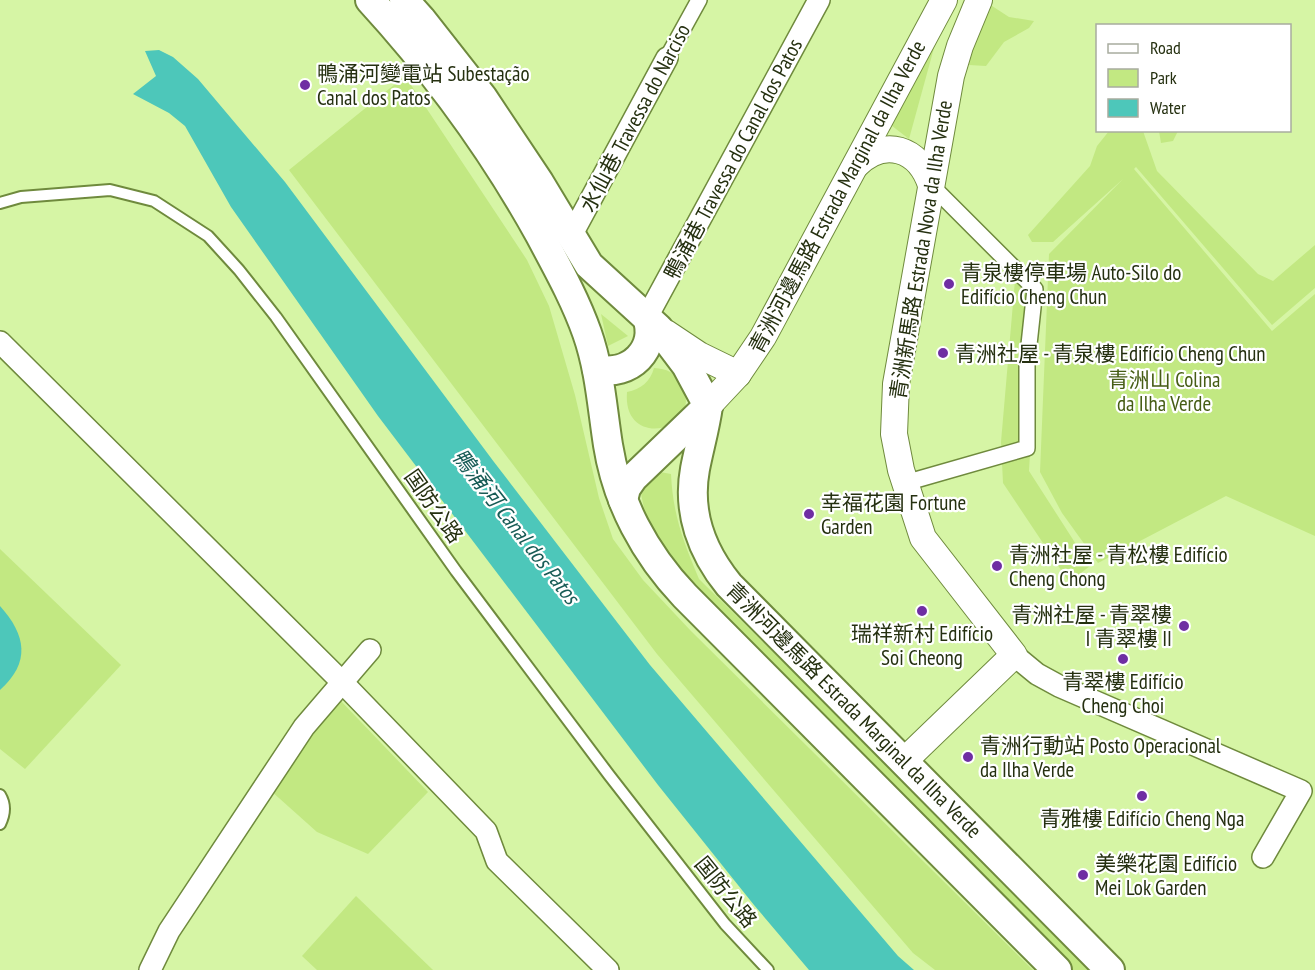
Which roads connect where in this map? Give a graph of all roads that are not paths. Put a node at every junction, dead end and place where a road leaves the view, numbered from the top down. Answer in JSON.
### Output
{"nodes":[{"id":1,"x":370,"y":0,"type":"edge"},
{"id":2,"x":404,"y":0,"type":"edge"},
{"id":3,"x":699,"y":0,"type":"edge"},
{"id":4,"x":819,"y":0,"type":"edge"},
{"id":5,"x":944,"y":0,"type":"edge"},
{"id":6,"x":979,"y":0,"type":"edge"},
{"id":7,"x":667,"y":58,"type":"joint"},
{"id":8,"x":855,"y":165,"type":"junction"},
{"id":9,"x":931,"y":185,"type":"junction"},
{"id":10,"x":0,"y":203,"type":"edge"},
{"id":11,"x":571,"y":236,"type":"junction"},
{"id":12,"x":653,"y":322,"type":"junction"},
{"id":13,"x":0,"y":342,"type":"edge"},
{"id":14,"x":597,"y":369,"type":"junction"},
{"id":15,"x":738,"y":374,"type":"junction"},
{"id":16,"x":708,"y":406,"type":"junction"},
{"id":17,"x":638,"y":473,"type":"junction"},
{"id":18,"x":694,"y":480,"type":"junction"},
{"id":19,"x":905,"y":483,"type":"junction"},
{"id":20,"x":623,"y":500,"type":"junction"},
{"id":21,"x":370,"y":650,"type":"dead end"},
{"id":22,"x":1014,"y":655,"type":"junction"},
{"id":23,"x":342,"y":682,"type":"junction"},
{"id":24,"x":904,"y":761,"type":"junction"},
{"id":25,"x":0,"y":795,"type":"edge"},
{"id":26,"x":0,"y":824,"type":"edge"},
{"id":27,"x":1263,"y":857,"type":"dead end"},
{"id":28,"x":150,"y":970,"type":"edge"},
{"id":29,"x":608,"y":970,"type":"edge"},
{"id":30,"x":768,"y":970,"type":"edge"},
{"id":31,"x":1057,"y":970,"type":"edge"},
{"id":32,"x":1110,"y":970,"type":"edge"}],
"edges":[{"from":1,"to":14,"type":"main road","name":"青洲河邊馬路 Estrada Marginal da Ilha Verde"},
{"from":2,"to":11,"type":"main road"},
{"from":3,"to":7,"type":"street","name":"水仙巷 Travessa do Narciso"},
{"from":4,"to":12,"type":"street","name":"鴨涌巷 Travessa do Canal dos Patos"},
{"from":5,"to":8,"type":"street","name":"青洲河邊馬路 Estrada Marginal da Ilha Verde"},
{"from":6,"to":9,"type":"street","name":"青洲新馬路 Estrada Nova da Ilha Verde"},
{"from":7,"to":11,"type":"street","name":"水仙巷 Travessa do Narciso"},
{"from":8,"to":9,"type":"street"},
{"from":8,"to":15,"type":"street","name":"青洲河邊馬路 Estrada Marginal da Ilha Verde"},
{"from":9,"to":19,"type":"street","name":"青洲新馬路 Estrada Nova da Ilha Verde"},
{"from":9,"to":19,"type":"street"},
{"from":10,"to":30,"type":"lane","name":"国防公路"},
{"from":11,"to":12,"type":"main road"},
{"from":12,"to":14,"type":"main road"},
{"from":12,"to":15,"type":"street","name":"青洲河邊馬路 Estrada Marginal da Ilha Verde"},
{"from":12,"to":16,"type":"main road"},
{"from":13,"to":23,"type":"street"},
{"from":14,"to":20,"type":"main road","name":"青洲河邊馬路 Estrada Marginal da Ilha Verde"},
{"from":15,"to":16,"type":"street"},
{"from":16,"to":17,"type":"main road"},
{"from":16,"to":18,"type":"main road","name":"青洲河邊馬路 Estrada Marginal da Ilha Verde"},
{"from":17,"to":18,"type":"main road"},
{"from":17,"to":20,"type":"main road"},
{"from":18,"to":24,"type":"main road","name":"青洲河邊馬路 Estrada Marginal da Ilha Verde"},
{"from":19,"to":22,"type":"street","name":"青洲新馬路 Estrada Nova da Ilha Verde"},
{"from":20,"to":31,"type":"main road","name":"青洲河邊馬路 Estrada Marginal da Ilha Verde"},
{"from":21,"to":23,"type":"street"},
{"from":22,"to":24,"type":"street"},
{"from":22,"to":27,"type":"street","name":"青洲新馬路 Estrada Nova da Ilha Verde"},
{"from":23,"to":28,"type":"street"},
{"from":23,"to":29,"type":"street"},
{"from":24,"to":32,"type":"main road","name":"青洲河邊馬路 Estrada Marginal da Ilha Verde"},
{"from":25,"to":26,"type":"lane"}]}
